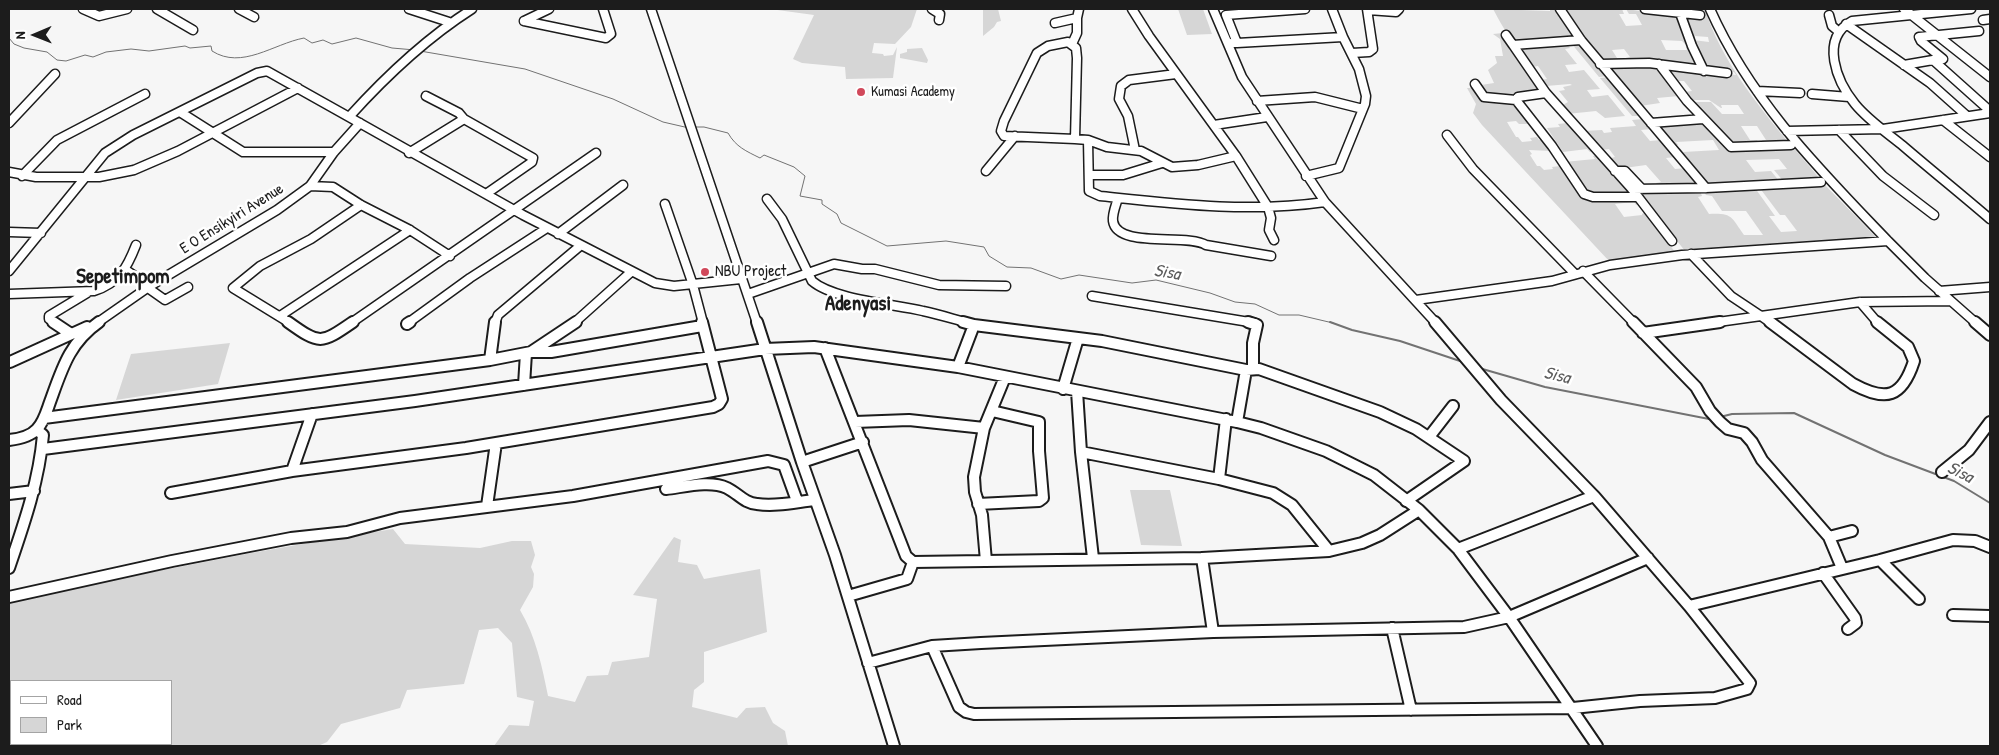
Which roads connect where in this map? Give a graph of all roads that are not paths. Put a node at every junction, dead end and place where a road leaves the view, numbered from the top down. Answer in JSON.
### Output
{"nodes":[{"id":1,"x":84,"y":9,"type":"edge"},
{"id":2,"x":127,"y":9,"type":"edge"},
{"id":3,"x":157,"y":9,"type":"edge"},
{"id":4,"x":239,"y":9,"type":"edge"},
{"id":5,"x":409,"y":9,"type":"edge"},
{"id":6,"x":472,"y":9,"type":"edge"},
{"id":7,"x":549,"y":9,"type":"edge"},
{"id":8,"x":603,"y":9,"type":"edge"},
{"id":9,"x":651,"y":9,"type":"edge"},
{"id":10,"x":932,"y":9,"type":"edge"},
{"id":11,"x":1079,"y":9,"type":"edge"},
{"id":12,"x":1132,"y":9,"type":"edge"},
{"id":13,"x":1305,"y":9,"type":"edge"},
{"id":14,"x":1332,"y":9,"type":"edge"},
{"id":15,"x":1368,"y":9,"type":"edge"},
{"id":16,"x":1399,"y":9,"type":"edge"},
{"id":17,"x":1560,"y":9,"type":"edge"},
{"id":18,"x":1645,"y":9,"type":"edge"},
{"id":19,"x":1710,"y":9,"type":"edge"},
{"id":20,"x":1904,"y":9,"type":"edge"},
{"id":21,"x":1972,"y":9,"type":"edge"},
{"id":22,"x":1948,"y":10,"type":"edge"},
{"id":23,"x":1215,"y":12,"type":"edge"},
{"id":24,"x":1680,"y":13,"type":"junction"},
{"id":25,"x":1226,"y":15,"type":"junction"},
{"id":26,"x":1700,"y":15,"type":"dead end"},
{"id":27,"x":1829,"y":15,"type":"dead end"},
{"id":28,"x":1912,"y":15,"type":"junction"},
{"id":29,"x":254,"y":17,"type":"dead end"},
{"id":30,"x":1077,"y":18,"type":"junction"},
{"id":31,"x":939,"y":20,"type":"dead end"},
{"id":32,"x":1983,"y":20,"type":"dead end"},
{"id":33,"x":1990,"y":20,"type":"edge"},
{"id":34,"x":449,"y":22,"type":"junction"},
{"id":35,"x":1055,"y":23,"type":"dead end"},
{"id":36,"x":1846,"y":24,"type":"junction"},
{"id":37,"x":193,"y":30,"type":"dead end"},
{"id":38,"x":1838,"y":31,"type":"junction"},
{"id":39,"x":1979,"y":31,"type":"dead end"},
{"id":40,"x":1506,"y":35,"type":"dead end"},
{"id":41,"x":1938,"y":36,"type":"junction"},
{"id":42,"x":1343,"y":37,"type":"junction"},
{"id":43,"x":1581,"y":40,"type":"junction"},
{"id":44,"x":1237,"y":43,"type":"junction"},
{"id":45,"x":1072,"y":44,"type":"junction"},
{"id":46,"x":1226,"y":44,"type":"junction"},
{"id":47,"x":1513,"y":45,"type":"junction"},
{"id":48,"x":1352,"y":53,"type":"junction"},
{"id":49,"x":1965,"y":56,"type":"junction"},
{"id":50,"x":1943,"y":59,"type":"junction"},
{"id":51,"x":1933,"y":60,"type":"junction"},
{"id":52,"x":1600,"y":64,"type":"junction"},
{"id":53,"x":1659,"y":64,"type":"junction"},
{"id":54,"x":1904,"y":65,"type":"junction"},
{"id":55,"x":1704,"y":70,"type":"junction"},
{"id":56,"x":1727,"y":73,"type":"dead end"},
{"id":57,"x":55,"y":74,"type":"dead end"},
{"id":58,"x":1176,"y":74,"type":"junction"},
{"id":59,"x":1990,"y":77,"type":"edge"},
{"id":60,"x":1474,"y":84,"type":"dead end"},
{"id":61,"x":298,"y":88,"type":"junction"},
{"id":62,"x":1757,"y":91,"type":"junction"},
{"id":63,"x":1546,"y":93,"type":"junction"},
{"id":64,"x":1800,"y":93,"type":"dead end"},
{"id":65,"x":145,"y":94,"type":"dead end"},
{"id":66,"x":1812,"y":94,"type":"dead end"},
{"id":67,"x":426,"y":96,"type":"dead end"},
{"id":68,"x":1849,"y":97,"type":"junction"},
{"id":69,"x":1516,"y":100,"type":"junction"},
{"id":70,"x":1257,"y":101,"type":"junction"},
{"id":71,"x":1363,"y":110,"type":"junction"},
{"id":72,"x":180,"y":112,"type":"junction"},
{"id":73,"x":1990,"y":112,"type":"edge"},
{"id":74,"x":1967,"y":116,"type":"junction"},
{"id":75,"x":349,"y":117,"type":"junction"},
{"id":76,"x":1267,"y":117,"type":"junction"},
{"id":77,"x":1703,"y":119,"type":"junction"},
{"id":78,"x":464,"y":120,"type":"junction"},
{"id":79,"x":1943,"y":120,"type":"junction"},
{"id":80,"x":9,"y":123,"type":"edge"},
{"id":81,"x":360,"y":123,"type":"junction"},
{"id":82,"x":1651,"y":123,"type":"junction"},
{"id":83,"x":1214,"y":125,"type":"junction"},
{"id":84,"x":1883,"y":129,"type":"junction"},
{"id":85,"x":1839,"y":130,"type":"junction"},
{"id":86,"x":1787,"y":131,"type":"junction"},
{"id":87,"x":214,"y":132,"type":"junction"},
{"id":88,"x":1447,"y":135,"type":"dead end"},
{"id":89,"x":1014,"y":136,"type":"junction"},
{"id":90,"x":1075,"y":140,"type":"junction"},
{"id":91,"x":1088,"y":140,"type":"junction"},
{"id":92,"x":1791,"y":145,"type":"dead end"},
{"id":93,"x":1135,"y":150,"type":"junction"},
{"id":94,"x":334,"y":152,"type":"junction"},
{"id":95,"x":409,"y":152,"type":"junction"},
{"id":96,"x":596,"y":153,"type":"dead end"},
{"id":97,"x":1236,"y":156,"type":"junction"},
{"id":98,"x":1990,"y":157,"type":"edge"},
{"id":99,"x":1162,"y":163,"type":"junction"},
{"id":100,"x":986,"y":171,"type":"dead end"},
{"id":101,"x":1615,"y":171,"type":"junction"},
{"id":102,"x":9,"y":172,"type":"edge"},
{"id":103,"x":1089,"y":174,"type":"junction"},
{"id":104,"x":22,"y":176,"type":"junction"},
{"id":105,"x":1306,"y":176,"type":"junction"},
{"id":106,"x":84,"y":178,"type":"junction"},
{"id":107,"x":1821,"y":182,"type":"dead end"},
{"id":108,"x":623,"y":185,"type":"dead end"},
{"id":109,"x":310,"y":186,"type":"junction"},
{"id":110,"x":1706,"y":188,"type":"junction"},
{"id":111,"x":1632,"y":189,"type":"junction"},
{"id":112,"x":1642,"y":189,"type":"junction"},
{"id":113,"x":486,"y":194,"type":"junction"},
{"id":114,"x":1638,"y":197,"type":"junction"},
{"id":115,"x":1118,"y":198,"type":"junction"},
{"id":116,"x":767,"y":199,"type":"dead end"},
{"id":117,"x":1325,"y":202,"type":"junction"},
{"id":118,"x":665,"y":204,"type":"dead end"},
{"id":119,"x":361,"y":205,"type":"junction"},
{"id":120,"x":1268,"y":207,"type":"junction"},
{"id":121,"x":514,"y":210,"type":"junction"},
{"id":122,"x":1934,"y":215,"type":"dead end"},
{"id":123,"x":1990,"y":219,"type":"edge"},
{"id":124,"x":547,"y":228,"type":"junction"},
{"id":125,"x":410,"y":230,"type":"junction"},
{"id":126,"x":9,"y":232,"type":"edge"},
{"id":127,"x":41,"y":233,"type":"junction"},
{"id":128,"x":558,"y":234,"type":"junction"},
{"id":129,"x":1274,"y":240,"type":"dead end"},
{"id":130,"x":1888,"y":241,"type":"junction"},
{"id":131,"x":136,"y":245,"type":"dead end"},
{"id":132,"x":580,"y":246,"type":"junction"},
{"id":133,"x":1687,"y":254,"type":"junction"},
{"id":134,"x":450,"y":256,"type":"junction"},
{"id":135,"x":1270,"y":256,"type":"dead end"},
{"id":136,"x":126,"y":270,"type":"junction"},
{"id":137,"x":9,"y":271,"type":"edge"},
{"id":138,"x":631,"y":272,"type":"junction"},
{"id":139,"x":1579,"y":272,"type":"junction"},
{"id":140,"x":808,"y":274,"type":"junction"},
{"id":141,"x":741,"y":278,"type":"junction"},
{"id":142,"x":693,"y":285,"type":"junction"},
{"id":143,"x":1006,"y":286,"type":"dead end"},
{"id":144,"x":149,"y":287,"type":"junction"},
{"id":145,"x":188,"y":287,"type":"dead end"},
{"id":146,"x":1990,"y":287,"type":"edge"},
{"id":147,"x":1939,"y":291,"type":"junction"},
{"id":148,"x":90,"y":292,"type":"junction"},
{"id":149,"x":9,"y":294,"type":"edge"},
{"id":150,"x":748,"y":294,"type":"junction"},
{"id":151,"x":1092,"y":296,"type":"dead end"},
{"id":152,"x":1416,"y":300,"type":"junction"},
{"id":153,"x":1950,"y":300,"type":"junction"},
{"id":154,"x":1860,"y":302,"type":"junction"},
{"id":155,"x":280,"y":316,"type":"junction"},
{"id":156,"x":1761,"y":316,"type":"junction"},
{"id":157,"x":96,"y":323,"type":"junction"},
{"id":158,"x":407,"y":324,"type":"dead end"},
{"id":159,"x":974,"y":325,"type":"junction"},
{"id":160,"x":702,"y":326,"type":"junction"},
{"id":161,"x":1643,"y":333,"type":"junction"},
{"id":162,"x":71,"y":334,"type":"junction"},
{"id":163,"x":1990,"y":335,"type":"edge"},
{"id":164,"x":1078,"y":338,"type":"junction"},
{"id":165,"x":825,"y":348,"type":"junction"},
{"id":166,"x":765,"y":349,"type":"junction"},
{"id":167,"x":528,"y":353,"type":"junction"},
{"id":168,"x":711,"y":357,"type":"junction"},
{"id":169,"x":490,"y":360,"type":"junction"},
{"id":170,"x":10,"y":362,"type":"edge"},
{"id":171,"x":958,"y":367,"type":"junction"},
{"id":172,"x":1250,"y":370,"type":"junction"},
{"id":173,"x":1005,"y":377,"type":"junction"},
{"id":174,"x":524,"y":384,"type":"junction"},
{"id":175,"x":1063,"y":388,"type":"junction"},
{"id":176,"x":1077,"y":391,"type":"junction"},
{"id":177,"x":1453,"y":406,"type":"dead end"},
{"id":178,"x":992,"y":411,"type":"junction"},
{"id":179,"x":312,"y":414,"type":"junction"},
{"id":180,"x":44,"y":418,"type":"junction"},
{"id":181,"x":1226,"y":419,"type":"junction"},
{"id":182,"x":855,"y":422,"type":"junction"},
{"id":183,"x":1237,"y":422,"type":"junction"},
{"id":184,"x":1990,"y":422,"type":"edge"},
{"id":185,"x":984,"y":428,"type":"junction"},
{"id":186,"x":37,"y":430,"type":"junction"},
{"id":187,"x":1428,"y":437,"type":"junction"},
{"id":188,"x":9,"y":440,"type":"edge"},
{"id":189,"x":863,"y":442,"type":"junction"},
{"id":190,"x":496,"y":443,"type":"junction"},
{"id":191,"x":43,"y":449,"type":"junction"},
{"id":192,"x":1081,"y":452,"type":"junction"},
{"id":193,"x":802,"y":462,"type":"junction"},
{"id":194,"x":292,"y":471,"type":"junction"},
{"id":195,"x":1942,"y":472,"type":"dead end"},
{"id":196,"x":1219,"y":479,"type":"junction"},
{"id":197,"x":666,"y":489,"type":"dead end"},
{"id":198,"x":34,"y":490,"type":"junction"},
{"id":199,"x":171,"y":493,"type":"dead end"},
{"id":200,"x":9,"y":494,"type":"edge"},
{"id":201,"x":1594,"y":496,"type":"junction"},
{"id":202,"x":815,"y":500,"type":"junction"},
{"id":203,"x":1406,"y":501,"type":"junction"},
{"id":204,"x":797,"y":502,"type":"junction"},
{"id":205,"x":978,"y":504,"type":"junction"},
{"id":206,"x":487,"y":506,"type":"junction"},
{"id":207,"x":1419,"y":510,"type":"junction"},
{"id":208,"x":1852,"y":531,"type":"dead end"},
{"id":209,"x":1829,"y":537,"type":"junction"},
{"id":210,"x":1990,"y":546,"type":"edge"},
{"id":211,"x":1458,"y":550,"type":"junction"},
{"id":212,"x":1329,"y":551,"type":"junction"},
{"id":213,"x":1093,"y":558,"type":"junction"},
{"id":214,"x":1202,"y":558,"type":"junction"},
{"id":215,"x":1648,"y":558,"type":"junction"},
{"id":216,"x":986,"y":560,"type":"junction"},
{"id":217,"x":1880,"y":560,"type":"junction"},
{"id":218,"x":914,"y":562,"type":"junction"},
{"id":219,"x":9,"y":568,"type":"edge"},
{"id":220,"x":1842,"y":568,"type":"junction"},
{"id":221,"x":1823,"y":573,"type":"junction"},
{"id":222,"x":848,"y":596,"type":"junction"},
{"id":223,"x":9,"y":597,"type":"edge"},
{"id":224,"x":1919,"y":600,"type":"dead end"},
{"id":225,"x":1689,"y":606,"type":"junction"},
{"id":226,"x":1953,"y":615,"type":"dead end"},
{"id":227,"x":1990,"y":616,"type":"edge"},
{"id":228,"x":1509,"y":617,"type":"junction"},
{"id":229,"x":1392,"y":628,"type":"junction"},
{"id":230,"x":1848,"y":629,"type":"dead end"},
{"id":231,"x":1213,"y":632,"type":"junction"},
{"id":232,"x":932,"y":646,"type":"junction"},
{"id":233,"x":868,"y":664,"type":"junction"},
{"id":234,"x":1573,"y":708,"type":"junction"},
{"id":235,"x":1411,"y":710,"type":"junction"},
{"id":236,"x":894,"y":746,"type":"edge"},
{"id":237,"x":1597,"y":746,"type":"edge"}],
"edges":[{"from":1,"to":2,"type":"street"},
{"from":3,"to":37,"type":"street"},
{"from":4,"to":29,"type":"street"},
{"from":5,"to":34,"type":"street"},
{"from":6,"to":34,"type":"street"},
{"from":7,"to":8,"type":"street"},
{"from":9,"to":141,"type":"street"},
{"from":10,"to":31,"type":"street"},
{"from":11,"to":30,"type":"street"},
{"from":12,"to":58,"type":"street"},
{"from":13,"to":25,"type":"street"},
{"from":14,"to":42,"type":"street"},
{"from":15,"to":16,"type":"street"},
{"from":15,"to":48,"type":"street"},
{"from":17,"to":43,"type":"street"},
{"from":18,"to":24,"type":"street"},
{"from":19,"to":62,"type":"street"},
{"from":20,"to":28,"type":"street"},
{"from":21,"to":22,"type":"street"},
{"from":22,"to":28,"type":"street"},
{"from":23,"to":25,"type":"street"},
{"from":23,"to":46,"type":"street"},
{"from":24,"to":26,"type":"street"},
{"from":24,"to":55,"type":"street"},
{"from":25,"to":44,"type":"street"},
{"from":27,"to":38,"type":"street"},
{"from":28,"to":36,"type":"street"},
{"from":28,"to":41,"type":"street"},
{"from":30,"to":35,"type":"street"},
{"from":30,"to":45,"type":"street"},
{"from":32,"to":33,"type":"street"},
{"from":34,"to":75,"type":"street"},
{"from":36,"to":38,"type":"street"},
{"from":36,"to":54,"type":"street"},
{"from":38,"to":68,"type":"street"},
{"from":39,"to":41,"type":"street"},
{"from":40,"to":47,"type":"street"},
{"from":41,"to":49,"type":"street"},
{"from":41,"to":50,"type":"street"},
{"from":42,"to":44,"type":"street"},
{"from":42,"to":48,"type":"street"},
{"from":43,"to":47,"type":"street"},
{"from":43,"to":52,"type":"street"},
{"from":44,"to":46,"type":"street"},
{"from":45,"to":89,"type":"street"},
{"from":45,"to":90,"type":"street"},
{"from":46,"to":70,"type":"street"},
{"from":47,"to":63,"type":"street"},
{"from":48,"to":71,"type":"street"},
{"from":49,"to":50,"type":"street"},
{"from":49,"to":59,"type":"street"},
{"from":50,"to":51,"type":"street"},
{"from":51,"to":54,"type":"street"},
{"from":51,"to":73,"type":"street"},
{"from":52,"to":53,"type":"street"},
{"from":52,"to":82,"type":"street"},
{"from":53,"to":55,"type":"street"},
{"from":53,"to":77,"type":"street"},
{"from":54,"to":74,"type":"street"},
{"from":55,"to":56,"type":"street"},
{"from":57,"to":80,"type":"street"},
{"from":58,"to":83,"type":"street"},
{"from":58,"to":93,"type":"street"},
{"from":60,"to":69,"type":"street"},
{"from":61,"to":72,"type":"street"},
{"from":61,"to":75,"type":"street"},
{"from":61,"to":87,"type":"street"},
{"from":62,"to":64,"type":"street"},
{"from":62,"to":86,"type":"street"},
{"from":63,"to":69,"type":"street"},
{"from":63,"to":101,"type":"street"},
{"from":65,"to":104,"type":"street"},
{"from":66,"to":68,"type":"street"},
{"from":67,"to":78,"type":"street"},
{"from":68,"to":84,"type":"street"},
{"from":69,"to":114,"type":"street"},
{"from":70,"to":71,"type":"street"},
{"from":70,"to":76,"type":"street"},
{"from":71,"to":105,"type":"street"},
{"from":72,"to":87,"type":"street"},
{"from":72,"to":106,"type":"street"},
{"from":73,"to":74,"type":"street"},
{"from":74,"to":79,"type":"street"},
{"from":75,"to":81,"type":"street"},
{"from":76,"to":83,"type":"street"},
{"from":76,"to":105,"type":"street"},
{"from":77,"to":82,"type":"street"},
{"from":77,"to":92,"type":"street"},
{"from":78,"to":95,"type":"street"},
{"from":78,"to":113,"type":"street"},
{"from":79,"to":84,"type":"street"},
{"from":79,"to":98,"type":"street"},
{"from":81,"to":94,"type":"street","name":"E O Ensikyiri Avenue"},
{"from":81,"to":95,"type":"street"},
{"from":82,"to":110,"type":"street"},
{"from":83,"to":97,"type":"street"},
{"from":84,"to":85,"type":"street"},
{"from":84,"to":123,"type":"street"},
{"from":85,"to":86,"type":"street"},
{"from":85,"to":122,"type":"street"},
{"from":86,"to":130,"type":"street"},
{"from":87,"to":94,"type":"street"},
{"from":87,"to":106,"type":"street"},
{"from":88,"to":139,"type":"street"},
{"from":89,"to":90,"type":"street"},
{"from":89,"to":100,"type":"street"},
{"from":90,"to":91,"type":"street"},
{"from":91,"to":93,"type":"street"},
{"from":91,"to":103,"type":"street"},
{"from":93,"to":99,"type":"street"},
{"from":94,"to":109,"type":"street","name":"E O Ensikyiri Avenue"},
{"from":95,"to":113,"type":"street"},
{"from":96,"to":121,"type":"street"},
{"from":97,"to":99,"type":"street"},
{"from":97,"to":120,"type":"street"},
{"from":99,"to":103,"type":"street"},
{"from":101,"to":111,"type":"street"},
{"from":101,"to":112,"type":"street"},
{"from":102,"to":104,"type":"street"},
{"from":103,"to":115,"type":"street"},
{"from":104,"to":106,"type":"street"},
{"from":105,"to":117,"type":"street"},
{"from":106,"to":127,"type":"street"},
{"from":107,"to":110,"type":"street"},
{"from":108,"to":128,"type":"street"},
{"from":109,"to":119,"type":"street"},
{"from":109,"to":144,"type":"street","name":"E O Ensikyiri Avenue"},
{"from":110,"to":112,"type":"street"},
{"from":111,"to":112,"type":"street"},
{"from":111,"to":114,"type":"street"},
{"from":113,"to":121,"type":"street"},
{"from":114,"to":133,"type":"street"},
{"from":115,"to":120,"type":"street"},
{"from":115,"to":135,"type":"street"},
{"from":116,"to":140,"type":"street"},
{"from":117,"to":120,"type":"street"},
{"from":117,"to":152,"type":"street"},
{"from":118,"to":142,"type":"street"},
{"from":119,"to":125,"type":"street"},
{"from":119,"to":155,"type":"street"},
{"from":120,"to":129,"type":"street"},
{"from":121,"to":124,"type":"street"},
{"from":121,"to":134,"type":"street"},
{"from":124,"to":128,"type":"street"},
{"from":124,"to":158,"type":"street"},
{"from":125,"to":134,"type":"street"},
{"from":125,"to":155,"type":"street"},
{"from":126,"to":127,"type":"street"},
{"from":127,"to":137,"type":"street"},
{"from":128,"to":132,"type":"street"},
{"from":130,"to":133,"type":"street"},
{"from":130,"to":147,"type":"street"},
{"from":131,"to":136,"type":"street"},
{"from":132,"to":138,"type":"street"},
{"from":132,"to":169,"type":"street"},
{"from":133,"to":139,"type":"street"},
{"from":133,"to":156,"type":"street"},
{"from":134,"to":155,"type":"street"},
{"from":136,"to":144,"type":"street"},
{"from":136,"to":148,"type":"street"},
{"from":138,"to":142,"type":"street"},
{"from":138,"to":167,"type":"street"},
{"from":139,"to":152,"type":"street"},
{"from":139,"to":161,"type":"street"},
{"from":140,"to":143,"type":"street"},
{"from":140,"to":150,"type":"street"},
{"from":140,"to":159,"type":"street"},
{"from":141,"to":142,"type":"street"},
{"from":141,"to":150,"type":"street"},
{"from":142,"to":160,"type":"street"},
{"from":144,"to":145,"type":"street"},
{"from":144,"to":157,"type":"street","name":"E O Ensikyiri Avenue"},
{"from":146,"to":147,"type":"street"},
{"from":147,"to":153,"type":"street"},
{"from":148,"to":149,"type":"street"},
{"from":148,"to":162,"type":"street"},
{"from":150,"to":166,"type":"street"},
{"from":151,"to":172,"type":"street"},
{"from":152,"to":201,"type":"street"},
{"from":153,"to":154,"type":"street"},
{"from":153,"to":163,"type":"street"},
{"from":154,"to":156,"type":"street"},
{"from":154,"to":156,"type":"street"},
{"from":156,"to":161,"type":"street"},
{"from":157,"to":162,"type":"street"},
{"from":157,"to":180,"type":"street","name":"E O Ensikyiri Avenue"},
{"from":159,"to":164,"type":"street"},
{"from":159,"to":171,"type":"street"},
{"from":160,"to":167,"type":"street"},
{"from":160,"to":168,"type":"street"},
{"from":161,"to":209,"type":"street"},
{"from":162,"to":170,"type":"street"},
{"from":164,"to":172,"type":"street"},
{"from":164,"to":175,"type":"street"},
{"from":165,"to":166,"type":"street"},
{"from":165,"to":171,"type":"street"},
{"from":165,"to":182,"type":"street"},
{"from":166,"to":168,"type":"street"},
{"from":166,"to":193,"type":"street"},
{"from":167,"to":169,"type":"street"},
{"from":167,"to":174,"type":"street"},
{"from":168,"to":174,"type":"street"},
{"from":168,"to":190,"type":"street"},
{"from":169,"to":180,"type":"street"},
{"from":171,"to":173,"type":"street"},
{"from":172,"to":183,"type":"street"},
{"from":172,"to":187,"type":"street"},
{"from":173,"to":175,"type":"street"},
{"from":173,"to":178,"type":"street"},
{"from":174,"to":179,"type":"street"},
{"from":175,"to":176,"type":"street"},
{"from":176,"to":181,"type":"street"},
{"from":176,"to":192,"type":"street"},
{"from":177,"to":187,"type":"street"},
{"from":178,"to":185,"type":"street"},
{"from":178,"to":205,"type":"street"},
{"from":179,"to":191,"type":"street"},
{"from":179,"to":194,"type":"street"},
{"from":180,"to":186,"type":"street","name":"E O Ensikyiri Avenue"},
{"from":181,"to":183,"type":"street"},
{"from":181,"to":196,"type":"street"},
{"from":182,"to":185,"type":"street"},
{"from":182,"to":189,"type":"street"},
{"from":183,"to":203,"type":"street"},
{"from":184,"to":195,"type":"street"},
{"from":185,"to":205,"type":"street"},
{"from":186,"to":188,"type":"street"},
{"from":186,"to":191,"type":"street"},
{"from":187,"to":203,"type":"street"},
{"from":189,"to":193,"type":"street"},
{"from":189,"to":218,"type":"street"},
{"from":190,"to":194,"type":"street"},
{"from":190,"to":206,"type":"street"},
{"from":191,"to":198,"type":"street"},
{"from":192,"to":196,"type":"street"},
{"from":192,"to":213,"type":"street"},
{"from":193,"to":202,"type":"street"},
{"from":194,"to":199,"type":"street"},
{"from":196,"to":212,"type":"street"},
{"from":197,"to":204,"type":"street"},
{"from":198,"to":200,"type":"street"},
{"from":198,"to":219,"type":"street"},
{"from":201,"to":211,"type":"street"},
{"from":201,"to":215,"type":"street"},
{"from":202,"to":204,"type":"street"},
{"from":202,"to":222,"type":"street"},
{"from":203,"to":207,"type":"street"},
{"from":204,"to":206,"type":"street"},
{"from":205,"to":216,"type":"street"},
{"from":206,"to":223,"type":"street"},
{"from":207,"to":211,"type":"street"},
{"from":207,"to":212,"type":"street"},
{"from":208,"to":209,"type":"street"},
{"from":209,"to":220,"type":"street"},
{"from":210,"to":217,"type":"street"},
{"from":211,"to":228,"type":"street"},
{"from":212,"to":214,"type":"street"},
{"from":213,"to":214,"type":"street"},
{"from":213,"to":216,"type":"street"},
{"from":214,"to":231,"type":"street"},
{"from":215,"to":225,"type":"street"},
{"from":215,"to":228,"type":"street"},
{"from":216,"to":218,"type":"street"},
{"from":217,"to":220,"type":"street"},
{"from":217,"to":224,"type":"street"},
{"from":218,"to":222,"type":"street"},
{"from":220,"to":221,"type":"street"},
{"from":221,"to":225,"type":"street"},
{"from":221,"to":230,"type":"street"},
{"from":222,"to":233,"type":"street"},
{"from":225,"to":234,"type":"street"},
{"from":226,"to":227,"type":"street"},
{"from":228,"to":229,"type":"street"},
{"from":228,"to":234,"type":"street"},
{"from":229,"to":231,"type":"street"},
{"from":229,"to":235,"type":"street"},
{"from":231,"to":232,"type":"street"},
{"from":232,"to":233,"type":"street"},
{"from":232,"to":235,"type":"street"},
{"from":233,"to":236,"type":"street"},
{"from":234,"to":235,"type":"street"},
{"from":234,"to":237,"type":"street"}]}
